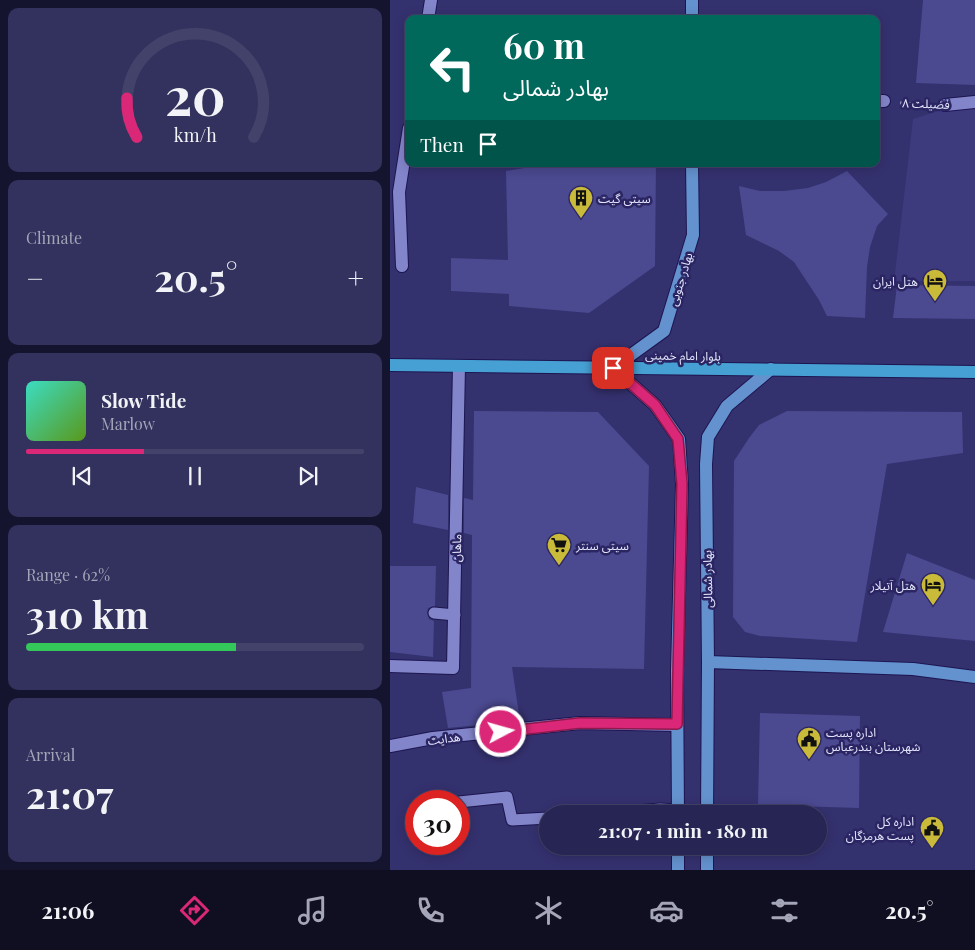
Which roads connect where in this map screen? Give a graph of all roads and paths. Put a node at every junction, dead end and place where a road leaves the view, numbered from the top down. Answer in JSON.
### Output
{"nodes":[{"id":1,"x":431,"y":0,"type":"edge"},
{"id":2,"x":692,"y":0,"type":"edge"},
{"id":3,"x":429,"y":15,"type":"edge"},
{"id":4,"x":692,"y":15,"type":"edge"},
{"id":5,"x":880,"y":101,"type":"edge"},
{"id":6,"x":975,"y":102,"type":"edge"},
{"id":7,"x":944,"y":106,"type":"joint"},
{"id":8,"x":405,"y":161,"type":"edge"},
{"id":9,"x":692,"y":167,"type":"edge"},
{"id":10,"x":394,"y":193,"type":"edge"},
{"id":11,"x":402,"y":266,"type":"dead end"},
{"id":12,"x":390,"y":365,"type":"edge"},
{"id":13,"x":459,"y":366,"type":"junction"},
{"id":14,"x":613,"y":368,"type":"junction"},
{"id":15,"x":771,"y":370,"type":"junction"},
{"id":16,"x":975,"y":372,"type":"edge"},
{"id":17,"x":434,"y":613,"type":"dead end"},
{"id":18,"x":455,"y":615,"type":"junction"},
{"id":19,"x":708,"y":662,"type":"junction"},
{"id":20,"x":390,"y":666,"type":"edge"},
{"id":21,"x":975,"y":677,"type":"edge"},
{"id":22,"x":677,"y":724,"type":"junction"},
{"id":23,"x":390,"y":746,"type":"edge"},
{"id":24,"x":470,"y":801,"type":"edge"},
{"id":25,"x":678,"y":805,"type":"edge"},
{"id":26,"x":707,"y":805,"type":"edge"},
{"id":27,"x":539,"y":818,"type":"edge"},
{"id":28,"x":678,"y":855,"type":"edge"},
{"id":29,"x":707,"y":855,"type":"edge"},
{"id":30,"x":678,"y":870,"type":"edge"},
{"id":31,"x":707,"y":870,"type":"edge"}],
"edges":[{"from":1,"to":3,"type":"street"},
{"from":2,"to":4,"type":"main road"},
{"from":5,"to":7,"type":"path","name":"فضیلت ۸"},
{"from":6,"to":7,"type":"street","name":"فضیلت ۸"},
{"from":8,"to":10,"type":"street"},
{"from":9,"to":14,"type":"main road","name":"بهادر جنوبی"},
{"from":10,"to":11,"type":"street"},
{"from":12,"to":13,"type":"main road","name":"بلوار امام خمینی"},
{"from":13,"to":14,"type":"main road","name":"بلوار امام خمینی"},
{"from":13,"to":18,"type":"street","name":"ماهان"},
{"from":14,"to":15,"type":"main road","name":"بلوار امام خمینی"},
{"from":14,"to":22,"type":"main road"},
{"from":15,"to":16,"type":"main road","name":"بلوار امام خمینی"},
{"from":15,"to":19,"type":"main road","name":"بهادر شمالی"},
{"from":17,"to":18,"type":"lane"},
{"from":18,"to":20,"type":"street","name":"ماهان"},
{"from":19,"to":21,"type":"main road"},
{"from":19,"to":26,"type":"main road","name":"بهادر شمالی"},
{"from":22,"to":23,"type":"street","name":"هدایت"},
{"from":22,"to":25,"type":"main road"},
{"from":24,"to":27,"type":"lane"},
{"from":28,"to":30,"type":"main road"},
{"from":29,"to":31,"type":"main road"}]}
